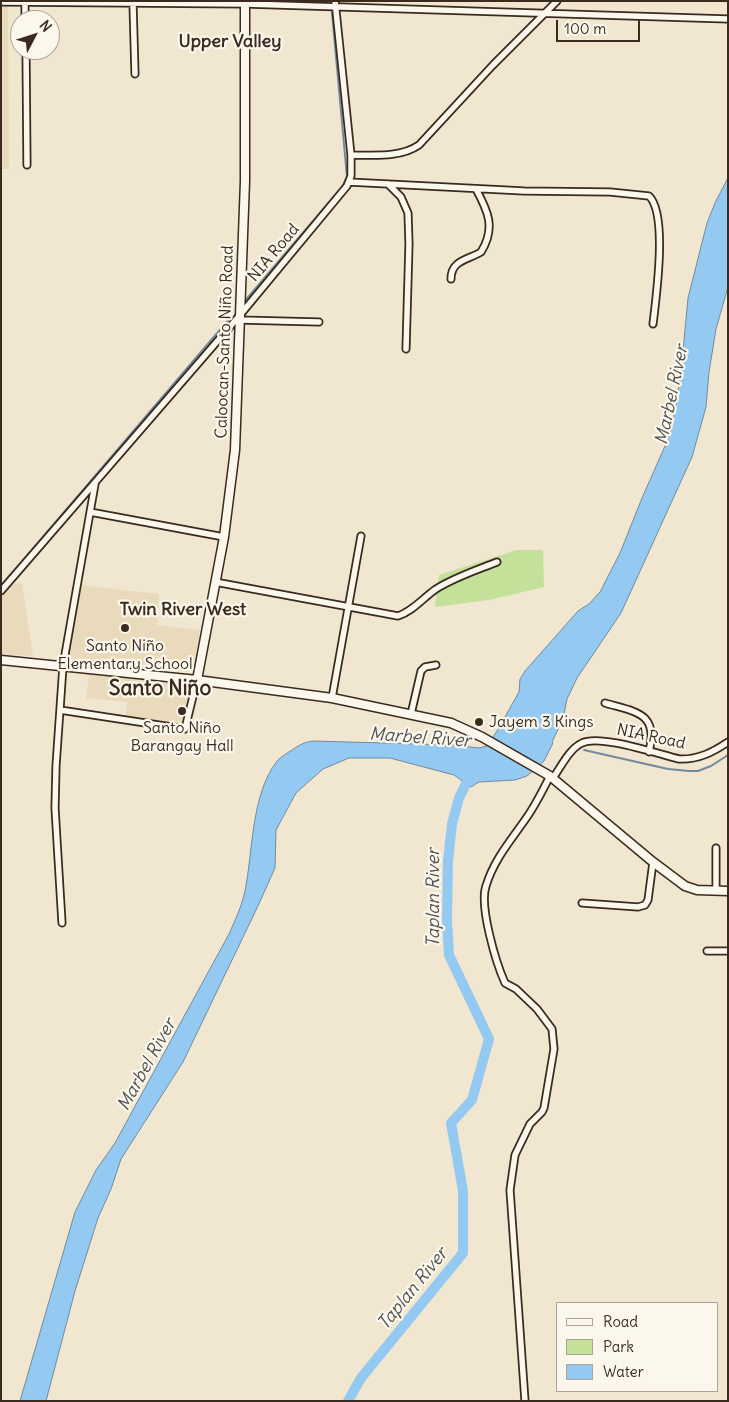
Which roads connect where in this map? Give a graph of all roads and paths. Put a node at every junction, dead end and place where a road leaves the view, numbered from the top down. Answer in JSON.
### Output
{"nodes":[{"id":1,"x":556,"y":1,"type":"edge"},
{"id":2,"x":1,"y":2,"type":"edge"},
{"id":3,"x":107,"y":2,"type":"edge"},
{"id":4,"x":25,"y":3,"type":"junction"},
{"id":5,"x":245,"y":3,"type":"edge"},
{"id":6,"x":132,"y":4,"type":"junction"},
{"id":7,"x":336,"y":4,"type":"edge"},
{"id":8,"x":25,"y":10,"type":"edge"},
{"id":9,"x":543,"y":13,"type":"junction"},
{"id":10,"x":728,"y":19,"type":"edge"},
{"id":11,"x":26,"y":60,"type":"edge"},
{"id":12,"x":135,"y":74,"type":"dead end"},
{"id":13,"x":351,"y":156,"type":"junction"},
{"id":14,"x":27,"y":165,"type":"dead end"},
{"id":15,"x":349,"y":182,"type":"junction"},
{"id":16,"x":388,"y":184,"type":"junction"},
{"id":17,"x":476,"y":188,"type":"junction"},
{"id":18,"x":451,"y":279,"type":"dead end"},
{"id":19,"x":240,"y":318,"type":"junction"},
{"id":20,"x":320,"y":322,"type":"dead end"},
{"id":21,"x":653,"y":324,"type":"dead end"},
{"id":22,"x":406,"y":349,"type":"dead end"},
{"id":23,"x":95,"y":482,"type":"junction"},
{"id":24,"x":90,"y":512,"type":"junction"},
{"id":25,"x":361,"y":536,"type":"dead end"},
{"id":26,"x":224,"y":537,"type":"junction"},
{"id":27,"x":497,"y":562,"type":"dead end"},
{"id":28,"x":215,"y":582,"type":"junction"},
{"id":29,"x":1,"y":591,"type":"edge"},
{"id":30,"x":348,"y":608,"type":"junction"},
{"id":31,"x":1,"y":660,"type":"edge"},
{"id":32,"x":436,"y":665,"type":"dead end"},
{"id":33,"x":62,"y":666,"type":"junction"},
{"id":34,"x":197,"y":680,"type":"junction"},
{"id":35,"x":332,"y":698,"type":"junction"},
{"id":36,"x":605,"y":703,"type":"dead end"},
{"id":37,"x":60,"y":710,"type":"junction"},
{"id":38,"x":411,"y":714,"type":"junction"},
{"id":39,"x":728,"y":742,"type":"edge"},
{"id":40,"x":649,"y":752,"type":"junction"},
{"id":41,"x":551,"y":778,"type":"junction"},
{"id":42,"x":716,"y":848,"type":"dead end"},
{"id":43,"x":653,"y":862,"type":"junction"},
{"id":44,"x":716,"y":891,"type":"junction"},
{"id":45,"x":728,"y":891,"type":"edge"},
{"id":46,"x":582,"y":903,"type":"dead end"},
{"id":47,"x":62,"y":923,"type":"dead end"},
{"id":48,"x":707,"y":951,"type":"dead end"},
{"id":49,"x":728,"y":951,"type":"edge"},
{"id":50,"x":525,"y":1401,"type":"edge"}],
"edges":[{"from":1,"to":9,"type":"street"},
{"from":2,"to":4,"type":"street"},
{"from":3,"to":4,"type":"street"},
{"from":3,"to":6,"type":"street"},
{"from":4,"to":8,"type":"street"},
{"from":5,"to":6,"type":"street"},
{"from":5,"to":7,"type":"street"},
{"from":5,"to":19,"type":"main road","name":"Caloocan-Santo Niño Road"},
{"from":6,"to":12,"type":"street"},
{"from":7,"to":9,"type":"street"},
{"from":7,"to":13,"type":"street"},
{"from":9,"to":10,"type":"street"},
{"from":9,"to":13,"type":"street"},
{"from":11,"to":14,"type":"street"},
{"from":13,"to":15,"type":"street"},
{"from":15,"to":16,"type":"street"},
{"from":15,"to":19,"type":"street","name":"NIA Road"},
{"from":16,"to":17,"type":"street"},
{"from":16,"to":22,"type":"street"},
{"from":17,"to":18,"type":"street"},
{"from":17,"to":21,"type":"street"},
{"from":19,"to":20,"type":"street"},
{"from":19,"to":23,"type":"street","name":"NIA Road"},
{"from":19,"to":26,"type":"main road","name":"Caloocan-Santo Niño Road"},
{"from":23,"to":24,"type":"street"},
{"from":23,"to":29,"type":"street","name":"NIA Road"},
{"from":24,"to":26,"type":"street"},
{"from":24,"to":33,"type":"street"},
{"from":25,"to":30,"type":"street"},
{"from":26,"to":28,"type":"main road","name":"Caloocan-Santo Niño Road"},
{"from":27,"to":30,"type":"street"},
{"from":28,"to":30,"type":"street"},
{"from":28,"to":34,"type":"main road","name":"Caloocan-Santo Niño Road"},
{"from":30,"to":35,"type":"street"},
{"from":31,"to":33,"type":"main road"},
{"from":32,"to":38,"type":"street"},
{"from":33,"to":34,"type":"main road"},
{"from":33,"to":37,"type":"street"},
{"from":34,"to":35,"type":"main road"},
{"from":34,"to":37,"type":"street"},
{"from":35,"to":38,"type":"main road"},
{"from":36,"to":40,"type":"street"},
{"from":37,"to":47,"type":"street"},
{"from":38,"to":41,"type":"main road"},
{"from":39,"to":40,"type":"street","name":"NIA Road"},
{"from":40,"to":41,"type":"street","name":"NIA Road"},
{"from":41,"to":43,"type":"main road"},
{"from":41,"to":50,"type":"street","name":"NIA Road"},
{"from":42,"to":44,"type":"street"},
{"from":43,"to":44,"type":"main road"},
{"from":43,"to":46,"type":"street"},
{"from":44,"to":45,"type":"main road"},
{"from":48,"to":49,"type":"street"}]}
